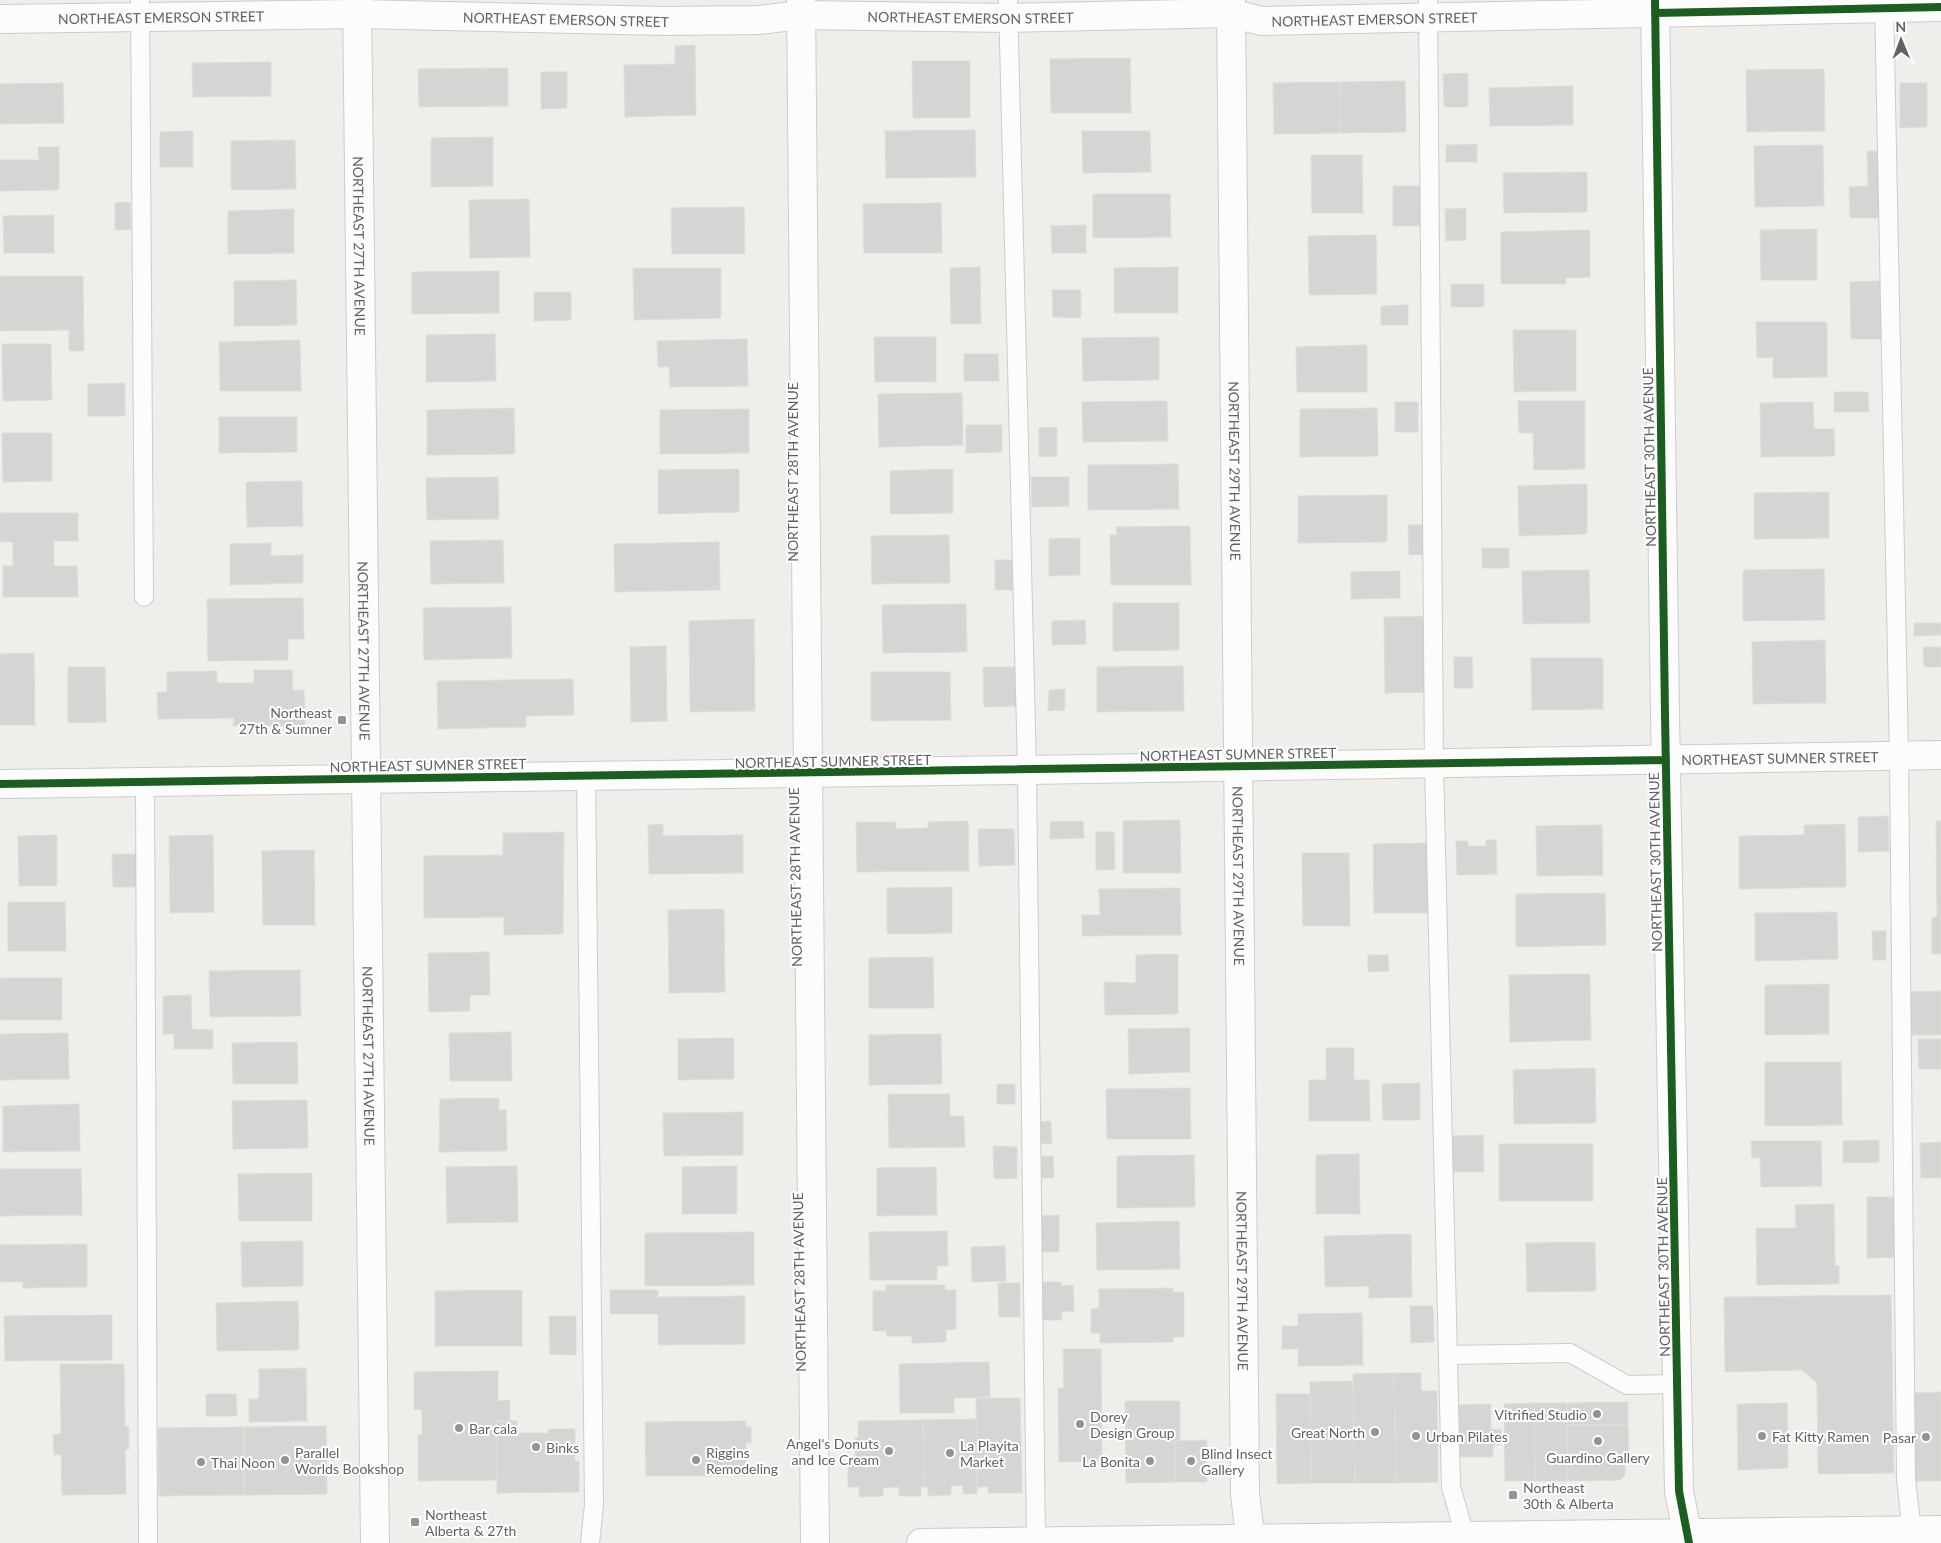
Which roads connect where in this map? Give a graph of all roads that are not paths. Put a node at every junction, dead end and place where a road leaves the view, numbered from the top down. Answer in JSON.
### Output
{"nodes":[{"id":1,"x":1884,"y":4,"type":"edge"},
{"id":2,"x":1231,"y":6,"type":"edge"},
{"id":3,"x":1655,"y":6,"type":"edge"},
{"id":4,"x":357,"y":7,"type":"edge"},
{"id":5,"x":1941,"y":7,"type":"edge"},
{"id":6,"x":140,"y":8,"type":"edge"},
{"id":7,"x":801,"y":8,"type":"edge"},
{"id":8,"x":1008,"y":9,"type":"edge"},
{"id":9,"x":1428,"y":9,"type":"edge"},
{"id":10,"x":0,"y":19,"type":"edge"},
{"id":11,"x":144,"y":597,"type":"dead end"},
{"id":12,"x":1941,"y":755,"type":"edge"},
{"id":13,"x":1899,"y":756,"type":"junction"},
{"id":14,"x":1666,"y":760,"type":"junction"},
{"id":15,"x":1434,"y":764,"type":"junction"},
{"id":16,"x":1239,"y":767,"type":"junction"},
{"id":17,"x":1027,"y":770,"type":"junction"},
{"id":18,"x":806,"y":774,"type":"junction"},
{"id":19,"x":586,"y":776,"type":"junction"},
{"id":20,"x":365,"y":778,"type":"junction"},
{"id":21,"x":145,"y":782,"type":"junction"},
{"id":22,"x":0,"y":784,"type":"edge"},
{"id":23,"x":1448,"y":1356,"type":"junction"},
{"id":24,"x":1677,"y":1384,"type":"junction"},
{"id":25,"x":1941,"y":1530,"type":"edge"},
{"id":26,"x":1913,"y":1537,"type":"edge"},
{"id":27,"x":1688,"y":1538,"type":"edge"},
{"id":28,"x":1466,"y":1539,"type":"edge"},
{"id":29,"x":1251,"y":1541,"type":"edge"},
{"id":30,"x":1036,"y":1542,"type":"edge"},
{"id":31,"x":148,"y":1543,"type":"edge"},
{"id":32,"x":375,"y":1543,"type":"edge"},
{"id":33,"x":590,"y":1543,"type":"edge"},
{"id":34,"x":814,"y":1543,"type":"edge"},
{"id":35,"x":921,"y":1543,"type":"edge"}],
"edges":[{"from":1,"to":3,"type":"street","name":"NORTHEAST EMERSON STREET"},
{"from":1,"to":5,"type":"street","name":"NORTHEAST EMERSON STREET"},
{"from":1,"to":13,"type":"lane"},
{"from":2,"to":8,"type":"street","name":"NORTHEAST EMERSON STREET"},
{"from":2,"to":9,"type":"street","name":"NORTHEAST EMERSON STREET"},
{"from":2,"to":16,"type":"street","name":"NORTHEAST 29TH AVENUE"},
{"from":3,"to":9,"type":"street","name":"NORTHEAST EMERSON STREET"},
{"from":3,"to":14,"type":"street","name":"NORTHEAST 30TH AVENUE"},
{"from":4,"to":6,"type":"street","name":"NORTHEAST EMERSON STREET"},
{"from":4,"to":7,"type":"street","name":"NORTHEAST EMERSON STREET"},
{"from":4,"to":20,"type":"street","name":"NORTHEAST 27TH AVENUE"},
{"from":6,"to":10,"type":"street","name":"NORTHEAST EMERSON STREET"},
{"from":6,"to":11,"type":"lane"},
{"from":7,"to":8,"type":"street","name":"NORTHEAST EMERSON STREET"},
{"from":7,"to":18,"type":"street","name":"NORTHEAST 28TH AVENUE"},
{"from":8,"to":17,"type":"lane"},
{"from":9,"to":15,"type":"lane"},
{"from":12,"to":13,"type":"street","name":"NORTHEAST SUMNER STREET"},
{"from":13,"to":14,"type":"street","name":"NORTHEAST SUMNER STREET"},
{"from":13,"to":26,"type":"lane"},
{"from":14,"to":15,"type":"street","name":"NORTHEAST SUMNER STREET"},
{"from":14,"to":24,"type":"street","name":"NORTHEAST 30TH AVENUE"},
{"from":15,"to":16,"type":"street","name":"NORTHEAST SUMNER STREET"},
{"from":15,"to":23,"type":"lane"},
{"from":16,"to":17,"type":"street","name":"NORTHEAST SUMNER STREET"},
{"from":16,"to":29,"type":"street","name":"NORTHEAST 29TH AVENUE"},
{"from":17,"to":18,"type":"street","name":"NORTHEAST SUMNER STREET"},
{"from":17,"to":30,"type":"lane"},
{"from":18,"to":19,"type":"street","name":"NORTHEAST SUMNER STREET"},
{"from":18,"to":34,"type":"street","name":"NORTHEAST 28TH AVENUE"},
{"from":19,"to":20,"type":"street","name":"NORTHEAST SUMNER STREET"},
{"from":19,"to":33,"type":"lane"},
{"from":20,"to":21,"type":"street","name":"NORTHEAST SUMNER STREET"},
{"from":20,"to":32,"type":"street","name":"NORTHEAST 27TH AVENUE"},
{"from":21,"to":22,"type":"street","name":"NORTHEAST SUMNER STREET"},
{"from":21,"to":31,"type":"lane"},
{"from":23,"to":24,"type":"lane"},
{"from":23,"to":28,"type":"lane"},
{"from":24,"to":27,"type":"street","name":"NORTHEAST 30TH AVENUE"},
{"from":25,"to":26,"type":"street"},
{"from":26,"to":27,"type":"street"},
{"from":27,"to":28,"type":"street"},
{"from":28,"to":29,"type":"street"},
{"from":29,"to":30,"type":"street"},
{"from":30,"to":35,"type":"street"}]}
